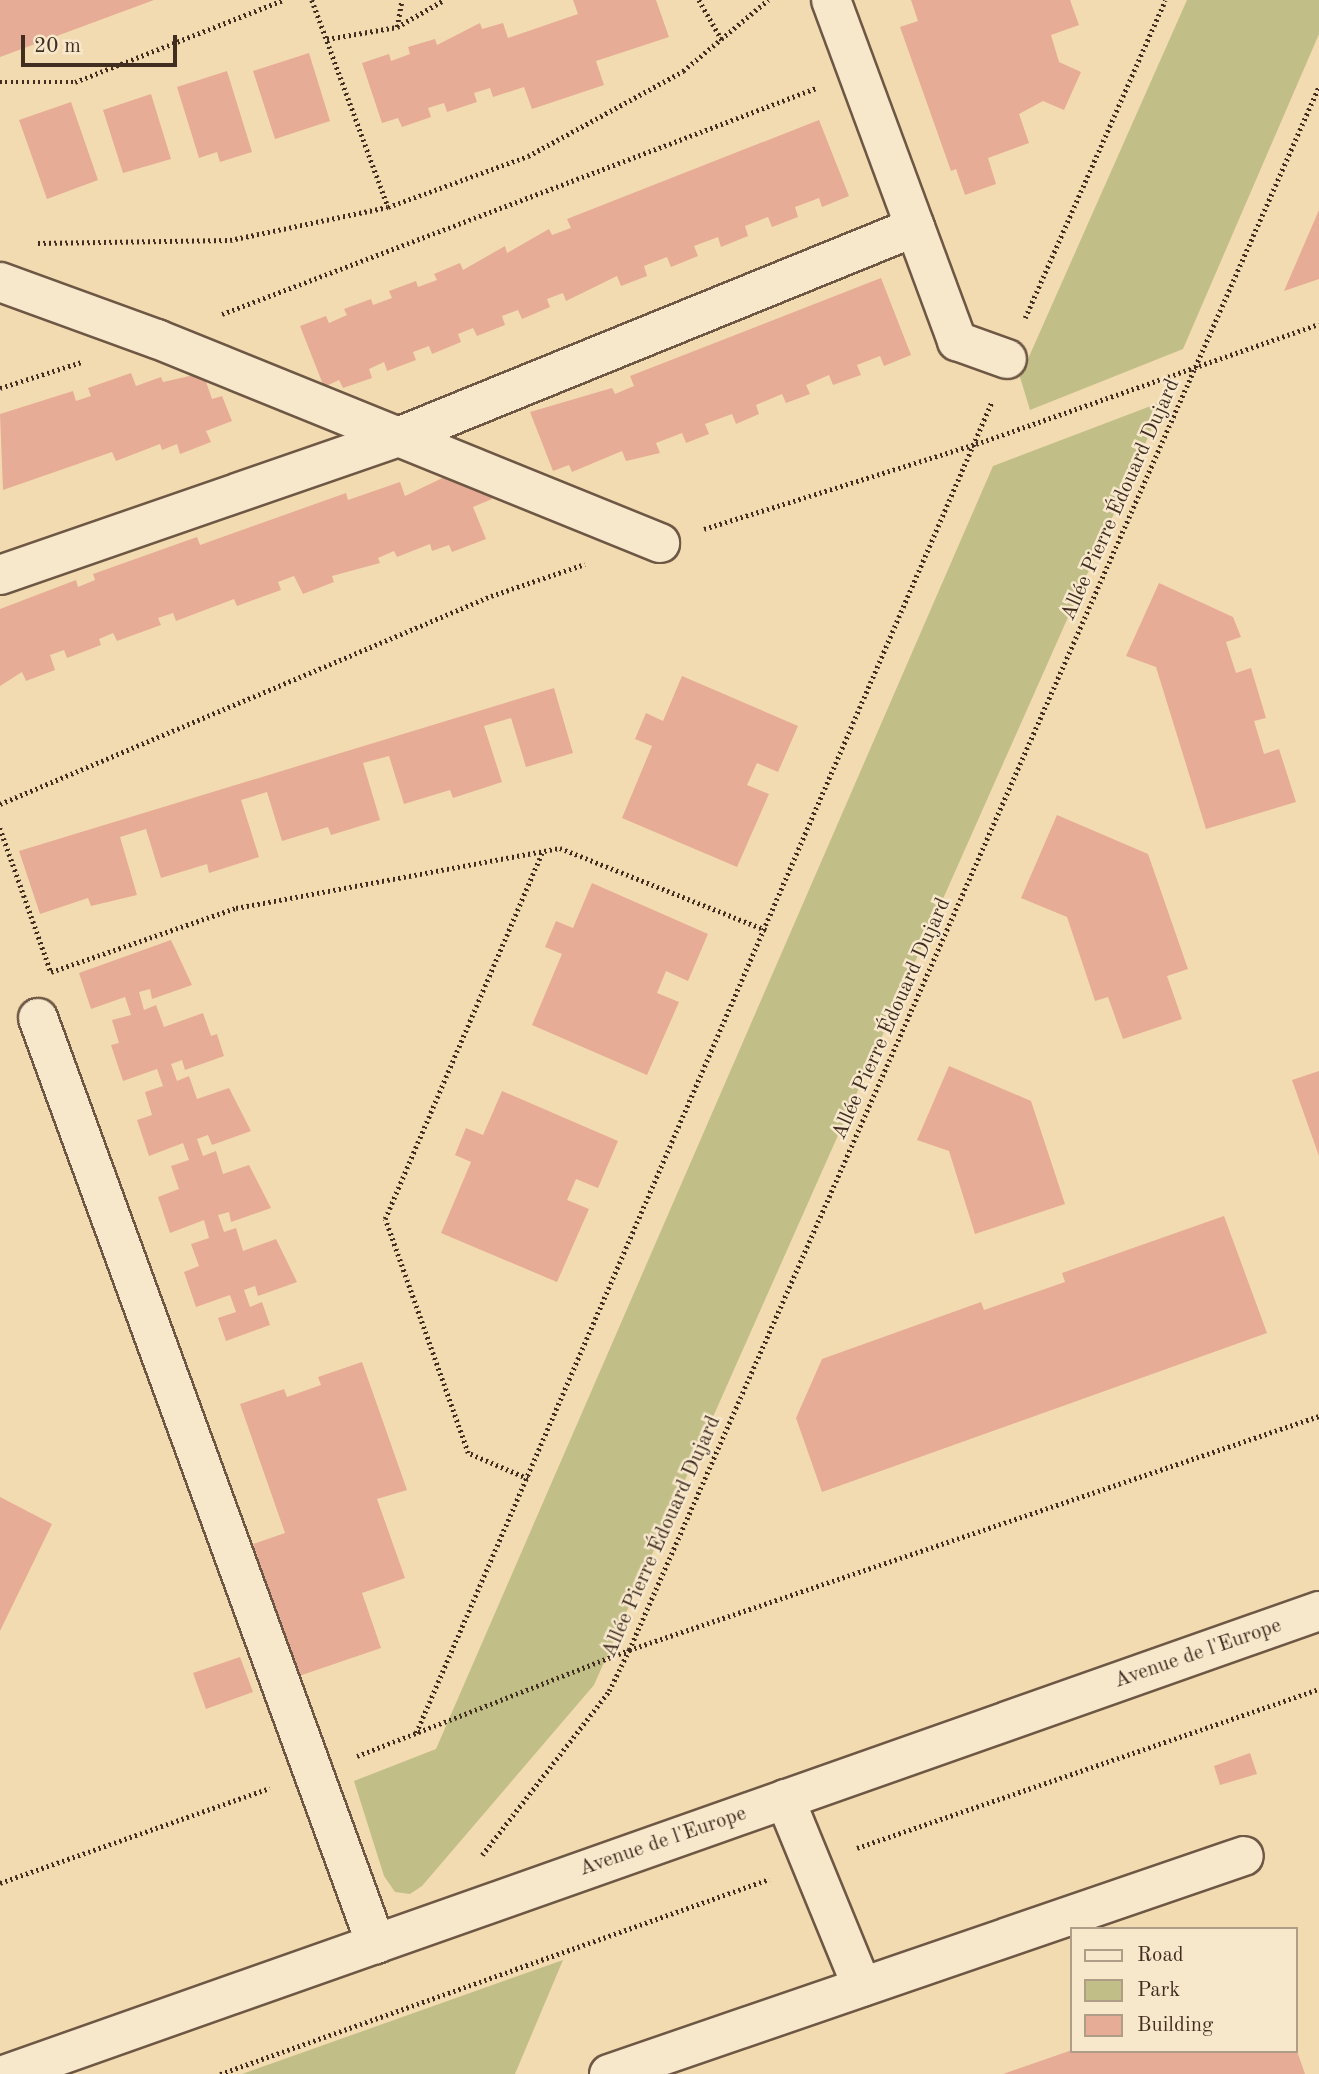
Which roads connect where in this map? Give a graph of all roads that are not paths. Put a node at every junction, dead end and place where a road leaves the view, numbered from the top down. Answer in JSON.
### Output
{"nodes":[{"id":1,"x":831,"y":0,"type":"edge"},
{"id":2,"x":915,"y":227,"type":"junction"},
{"id":3,"x":0,"y":282,"type":"edge"},
{"id":4,"x":1007,"y":359,"type":"road end"},
{"id":5,"x":398,"y":437,"type":"junction"},
{"id":6,"x":660,"y":543,"type":"dead end"},
{"id":7,"x":0,"y":575,"type":"edge"},
{"id":8,"x":38,"y":1018,"type":"dead end"},
{"id":9,"x":1319,"y":1611,"type":"edge"},
{"id":10,"x":785,"y":1799,"type":"junction"},
{"id":11,"x":1244,"y":1856,"type":"dead end"},
{"id":12,"x":376,"y":1944,"type":"junction"},
{"id":13,"x":862,"y":1987,"type":"junction"},
{"id":14,"x":7,"y":2074,"type":"edge"},
{"id":15,"x":609,"y":2074,"type":"edge"}],
"edges":[{"from":1,"to":2,"type":"street"},
{"from":2,"to":4,"type":"street"},
{"from":2,"to":5,"type":"street"},
{"from":3,"to":5,"type":"street"},
{"from":5,"to":6,"type":"street"},
{"from":5,"to":7,"type":"street"},
{"from":8,"to":12,"type":"street"},
{"from":9,"to":10,"type":"street","name":"Avenue de l'Europe"},
{"from":10,"to":12,"type":"street","name":"Avenue de l'Europe"},
{"from":10,"to":13,"type":"street"},
{"from":11,"to":13,"type":"street"},
{"from":12,"to":14,"type":"street","name":"Avenue de l'Europe"},
{"from":13,"to":15,"type":"street"}]}
